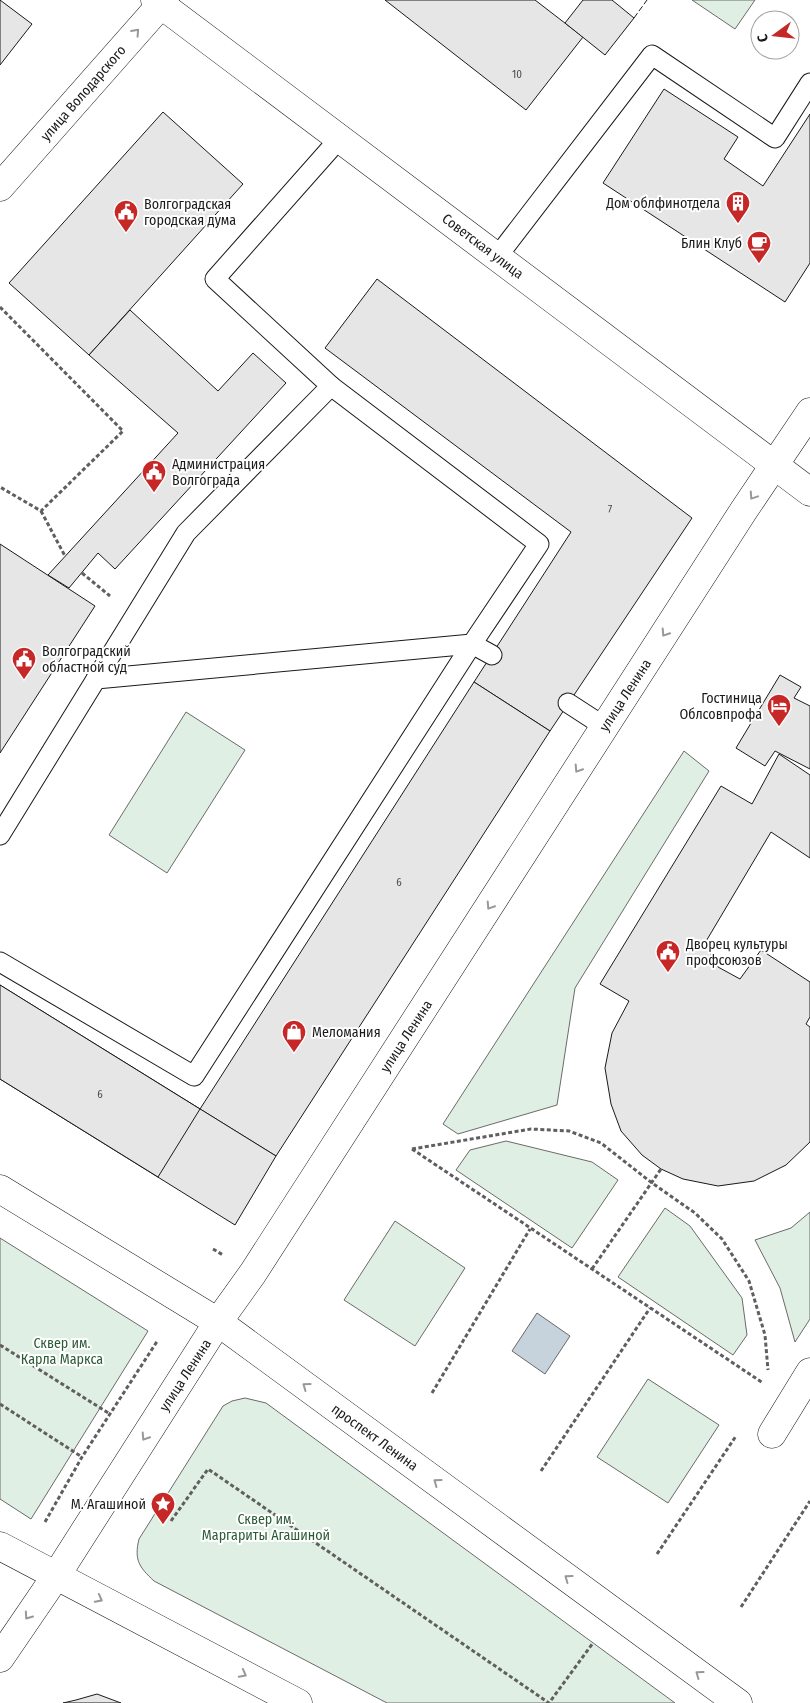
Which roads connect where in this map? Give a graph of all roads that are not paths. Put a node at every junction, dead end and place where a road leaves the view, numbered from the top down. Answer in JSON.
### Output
{"nodes":[{"id":1,"x":160,"y":2,"type":"edge"},
{"id":2,"x":810,"y":83,"type":"edge"},
{"id":3,"x":339,"y":138,"type":"junction"},
{"id":4,"x":0,"y":187,"type":"edge"},
{"id":5,"x":497,"y":256,"type":"junction"},
{"id":6,"x":331,"y":386,"type":"junction"},
{"id":7,"x":810,"y":412,"type":"edge"},
{"id":8,"x":775,"y":465,"type":"junction"},
{"id":9,"x":810,"y":492,"type":"edge"},
{"id":10,"x":472,"y":644,"type":"junction"},
{"id":11,"x":492,"y":655,"type":"dead end"},
{"id":12,"x":96,"y":679,"type":"junction"},
{"id":13,"x":568,"y":703,"type":"dead end"},
{"id":14,"x":605,"y":727,"type":"junction"},
{"id":15,"x":0,"y":835,"type":"edge"},
{"id":16,"x":0,"y":962,"type":"edge"},
{"id":17,"x":0,"y":1189,"type":"edge"},
{"id":18,"x":218,"y":1322,"type":"junction"},
{"id":19,"x":810,"y":1372,"type":"edge"},
{"id":20,"x":772,"y":1434,"type":"dead end"},
{"id":21,"x":0,"y":1546,"type":"edge"},
{"id":22,"x":56,"y":1576,"type":"junction"},
{"id":23,"x":0,"y":1658,"type":"edge"},
{"id":24,"x":298,"y":1703,"type":"edge"},
{"id":25,"x":738,"y":1703,"type":"edge"}],
"edges":[{"from":1,"to":3,"type":"street","name":"Советская улица"},
{"from":4,"to":1,"type":"street","name":"улица Володарского","one_way":true},
{"from":2,"to":5,"type":"lane"},
{"from":3,"to":5,"type":"street","name":"Советская улица"},
{"from":3,"to":6,"type":"lane"},
{"from":5,"to":8,"type":"street","name":"Советская улица"},
{"from":6,"to":10,"type":"lane"},
{"from":6,"to":12,"type":"lane"},
{"from":7,"to":8,"type":"street","name":"улица Ленина"},
{"from":8,"to":9,"type":"street","name":"Советская улица"},
{"from":8,"to":14,"type":"street","name":"улица Ленина","one_way":true},
{"from":10,"to":11,"type":"lane"},
{"from":10,"to":12,"type":"lane"},
{"from":10,"to":16,"type":"lane"},
{"from":12,"to":15,"type":"lane"},
{"from":13,"to":14,"type":"lane"},
{"from":14,"to":18,"type":"street","name":"улица Ленина","one_way":true},
{"from":17,"to":18,"type":"street","name":"проспект Ленина"},
{"from":18,"to":22,"type":"street","name":"улица Ленина","one_way":true},
{"from":25,"to":18,"type":"street","name":"проспект Ленина","one_way":true},
{"from":19,"to":20,"type":"street"},
{"from":21,"to":22,"type":"street"},
{"from":22,"to":23,"type":"street","name":"улица Ленина","one_way":true},
{"from":22,"to":24,"type":"street","one_way":true}]}
